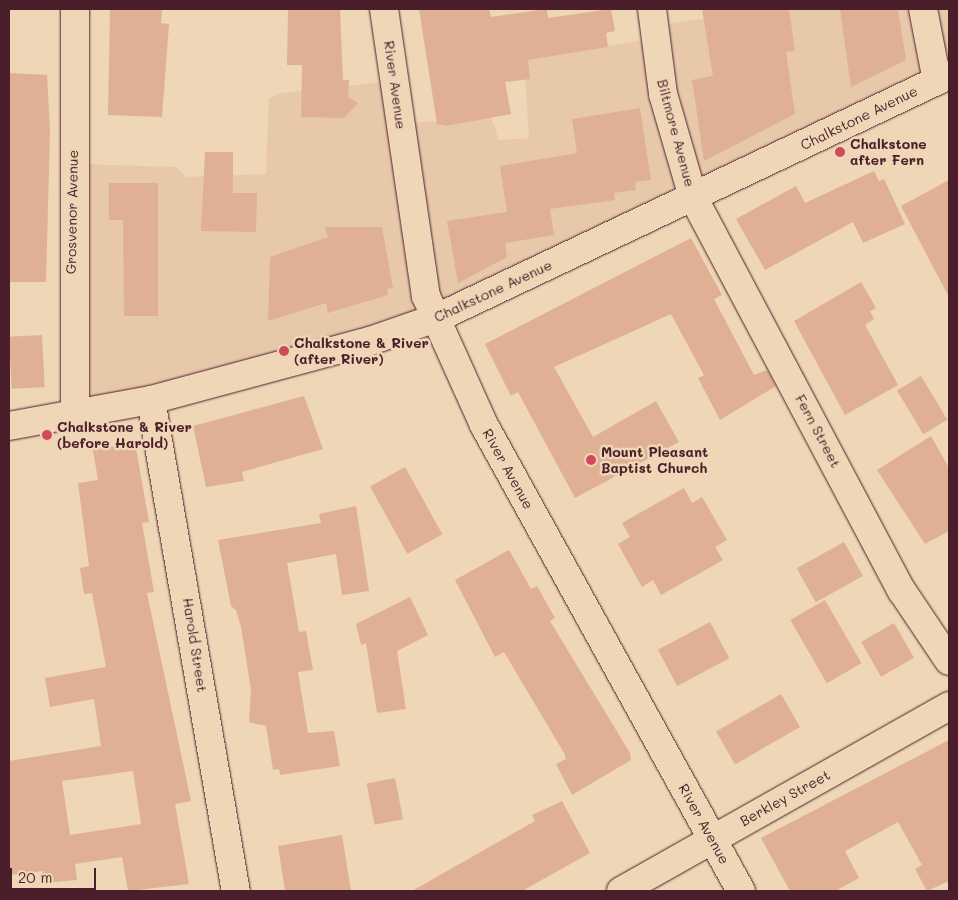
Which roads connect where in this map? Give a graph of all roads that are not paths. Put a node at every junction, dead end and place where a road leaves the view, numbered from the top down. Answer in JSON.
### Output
{"nodes":[{"id":1,"x":75,"y":9,"type":"edge"},
{"id":2,"x":384,"y":9,"type":"edge"},
{"id":3,"x":652,"y":9,"type":"edge"},
{"id":4,"x":923,"y":9,"type":"edge"},
{"id":5,"x":943,"y":78,"type":"edge"},
{"id":6,"x":693,"y":197,"type":"junction"},
{"id":7,"x":440,"y":317,"type":"junction"},
{"id":8,"x":151,"y":400,"type":"junction"},
{"id":9,"x":75,"y":415,"type":"junction"},
{"id":10,"x":9,"y":426,"type":"edge"},
{"id":11,"x":949,"y":661,"type":"edge"},
{"id":12,"x":949,"y":706,"type":"edge"},
{"id":13,"x":712,"y":839,"type":"junction"},
{"id":14,"x":236,"y":891,"type":"edge"},
{"id":15,"x":621,"y":891,"type":"edge"},
{"id":16,"x":741,"y":891,"type":"edge"}],
"edges":[{"from":1,"to":9,"type":"street","name":"Grosvenor Avenue"},
{"from":2,"to":7,"type":"street","name":"River Avenue"},
{"from":3,"to":6,"type":"street","name":"Biltmore Avenue"},
{"from":4,"to":5,"type":"street"},
{"from":5,"to":6,"type":"street","name":"Chalkstone Avenue"},
{"from":6,"to":7,"type":"street","name":"Chalkstone Avenue"},
{"from":6,"to":11,"type":"street","name":"Fern Street"},
{"from":7,"to":8,"type":"street","name":"Chalkstone Avenue"},
{"from":7,"to":13,"type":"street","name":"River Avenue"},
{"from":8,"to":9,"type":"street","name":"Chalkstone Avenue"},
{"from":8,"to":14,"type":"street","name":"Harold Street"},
{"from":9,"to":10,"type":"street","name":"Chalkstone Avenue"},
{"from":12,"to":13,"type":"street","name":"Berkley Street"},
{"from":13,"to":15,"type":"street","name":"Berkley Street"},
{"from":13,"to":16,"type":"street","name":"River Avenue"}]}
